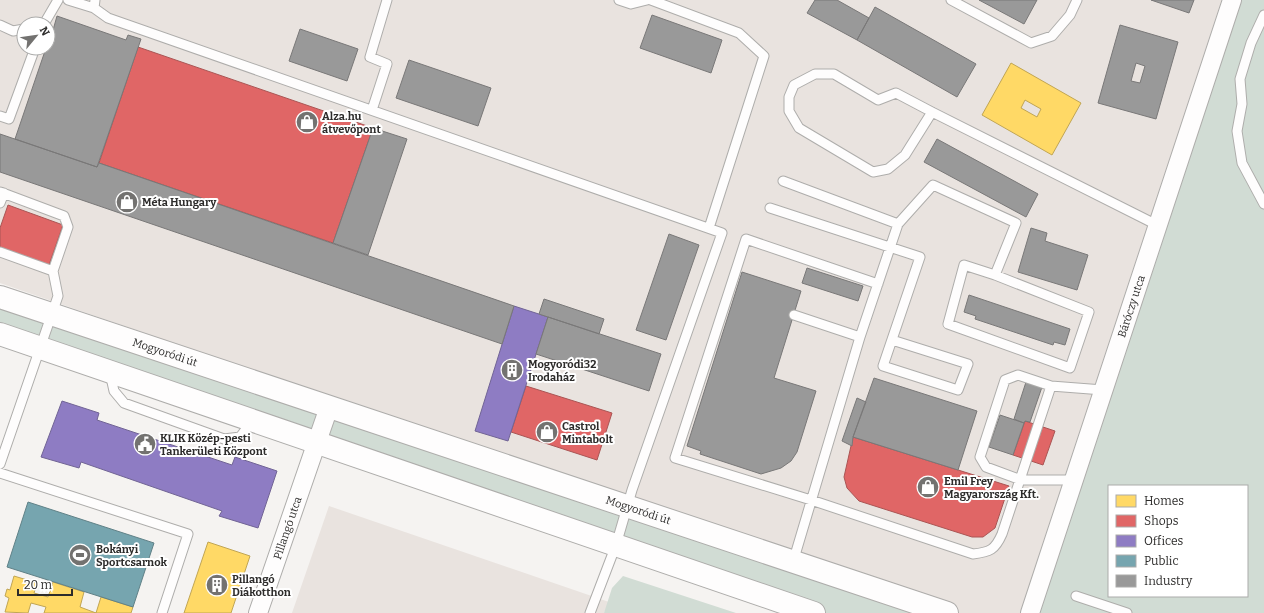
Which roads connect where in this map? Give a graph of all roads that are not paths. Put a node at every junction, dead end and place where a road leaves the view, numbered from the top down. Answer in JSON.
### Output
{"nodes":[{"id":1,"x":58,"y":0,"type":"edge"},
{"id":2,"x":68,"y":0,"type":"edge"},
{"id":3,"x":388,"y":0,"type":"edge"},
{"id":4,"x":620,"y":0,"type":"edge"},
{"id":5,"x":646,"y":0,"type":"edge"},
{"id":6,"x":651,"y":0,"type":"edge"},
{"id":7,"x":951,"y":0,"type":"edge"},
{"id":8,"x":1077,"y":0,"type":"edge"},
{"id":9,"x":1232,"y":0,"type":"edge"},
{"id":10,"x":95,"y":4,"type":"edge"},
{"id":11,"x":49,"y":16,"type":"edge"},
{"id":12,"x":1264,"y":16,"type":"edge"},
{"id":13,"x":0,"y":25,"type":"edge"},
{"id":14,"x":16,"y":30,"type":"edge"},
{"id":15,"x":32,"y":56,"type":"edge"},
{"id":16,"x":372,"y":110,"type":"junction"},
{"id":17,"x":932,"y":112,"type":"junction"},
{"id":18,"x":0,"y":116,"type":"edge"},
{"id":19,"x":783,"y":181,"type":"dead end"},
{"id":20,"x":2,"y":193,"type":"edge"},
{"id":21,"x":0,"y":203,"type":"edge"},
{"id":22,"x":1264,"y":204,"type":"edge"},
{"id":23,"x":770,"y":208,"type":"dead end"},
{"id":24,"x":898,"y":224,"type":"junction"},
{"id":25,"x":1157,"y":225,"type":"junction"},
{"id":26,"x":709,"y":228,"type":"junction"},
{"id":27,"x":890,"y":248,"type":"junction"},
{"id":28,"x":0,"y":252,"type":"edge"},
{"id":29,"x":53,"y":271,"type":"junction"},
{"id":30,"x":995,"y":275,"type":"junction"},
{"id":31,"x":878,"y":284,"type":"junction"},
{"id":32,"x":0,"y":297,"type":"edge"},
{"id":33,"x":52,"y":314,"type":"junction"},
{"id":34,"x":794,"y":315,"type":"dead end"},
{"id":35,"x":0,"y":334,"type":"edge"},
{"id":36,"x":860,"y":337,"type":"junction"},
{"id":37,"x":892,"y":340,"type":"junction"},
{"id":38,"x":39,"y":348,"type":"junction"},
{"id":39,"x":1052,"y":386,"type":"junction"},
{"id":40,"x":1103,"y":390,"type":"junction"},
{"id":41,"x":330,"y":407,"type":"junction"},
{"id":42,"x":316,"y":442,"type":"junction"},
{"id":43,"x":0,"y":464,"type":"edge"},
{"id":44,"x":0,"y":473,"type":"edge"},
{"id":45,"x":1021,"y":480,"type":"junction"},
{"id":46,"x":1073,"y":480,"type":"junction"},
{"id":47,"x":811,"y":500,"type":"junction"},
{"id":48,"x":627,"y":506,"type":"junction"},
{"id":49,"x":616,"y":545,"type":"junction"},
{"id":50,"x":793,"y":562,"type":"junction"},
{"id":51,"x":1076,"y":596,"type":"dead end"},
{"id":52,"x":162,"y":613,"type":"edge"},
{"id":53,"x":258,"y":613,"type":"edge"},
{"id":54,"x":590,"y":613,"type":"edge"},
{"id":55,"x":814,"y":613,"type":"edge"},
{"id":56,"x":947,"y":613,"type":"edge"},
{"id":57,"x":1030,"y":613,"type":"edge"},
{"id":58,"x":1127,"y":613,"type":"edge"}],
"edges":[{"from":1,"to":11,"type":"lane"},
{"from":2,"to":10,"type":"lane"},
{"from":3,"to":16,"type":"lane"},
{"from":4,"to":5,"type":"lane"},
{"from":6,"to":26,"type":"lane"},
{"from":7,"to":8,"type":"lane"},
{"from":9,"to":25,"type":"street","name":"Báróczy utca"},
{"from":10,"to":16,"type":"lane"},
{"from":12,"to":22,"type":"lane"},
{"from":13,"to":14,"type":"lane"},
{"from":15,"to":18,"type":"lane"},
{"from":16,"to":26,"type":"lane"},
{"from":17,"to":17,"type":"lane"},
{"from":17,"to":25,"type":"lane"},
{"from":19,"to":24,"type":"lane"},
{"from":20,"to":21,"type":"lane"},
{"from":20,"to":29,"type":"lane"},
{"from":23,"to":27,"type":"lane"},
{"from":24,"to":27,"type":"lane"},
{"from":24,"to":30,"type":"lane"},
{"from":25,"to":40,"type":"street","name":"Báróczy utca"},
{"from":26,"to":48,"type":"lane"},
{"from":27,"to":31,"type":"lane"},
{"from":27,"to":37,"type":"lane"},
{"from":28,"to":29,"type":"lane"},
{"from":29,"to":33,"type":"lane"},
{"from":30,"to":30,"type":"lane"},
{"from":31,"to":36,"type":"lane"},
{"from":31,"to":47,"type":"lane"},
{"from":32,"to":33,"type":"street","name":"Mogyoródi út"},
{"from":33,"to":38,"type":"lane"},
{"from":33,"to":41,"type":"street","name":"Mogyoródi út"},
{"from":34,"to":36,"type":"lane"},
{"from":35,"to":38,"type":"street"},
{"from":36,"to":47,"type":"lane"},
{"from":37,"to":37,"type":"lane"},
{"from":38,"to":42,"type":"street"},
{"from":38,"to":43,"type":"lane"},
{"from":39,"to":40,"type":"lane"},
{"from":39,"to":45,"type":"lane"},
{"from":39,"to":45,"type":"lane"},
{"from":40,"to":46,"type":"street","name":"Báróczy utca"},
{"from":41,"to":42,"type":"street"},
{"from":41,"to":48,"type":"street","name":"Mogyoródi út"},
{"from":42,"to":49,"type":"street"},
{"from":42,"to":53,"type":"street","name":"Pillangó utca"},
{"from":44,"to":52,"type":"lane"},
{"from":45,"to":46,"type":"lane"},
{"from":45,"to":47,"type":"lane"},
{"from":46,"to":57,"type":"street","name":"Báróczy utca"},
{"from":47,"to":50,"type":"lane"},
{"from":48,"to":49,"type":"lane"},
{"from":48,"to":50,"type":"street","name":"Mogyoródi út"},
{"from":49,"to":54,"type":"lane"},
{"from":49,"to":55,"type":"street"},
{"from":50,"to":56,"type":"street","name":"Mogyoródi út"},
{"from":51,"to":58,"type":"lane"}]}
